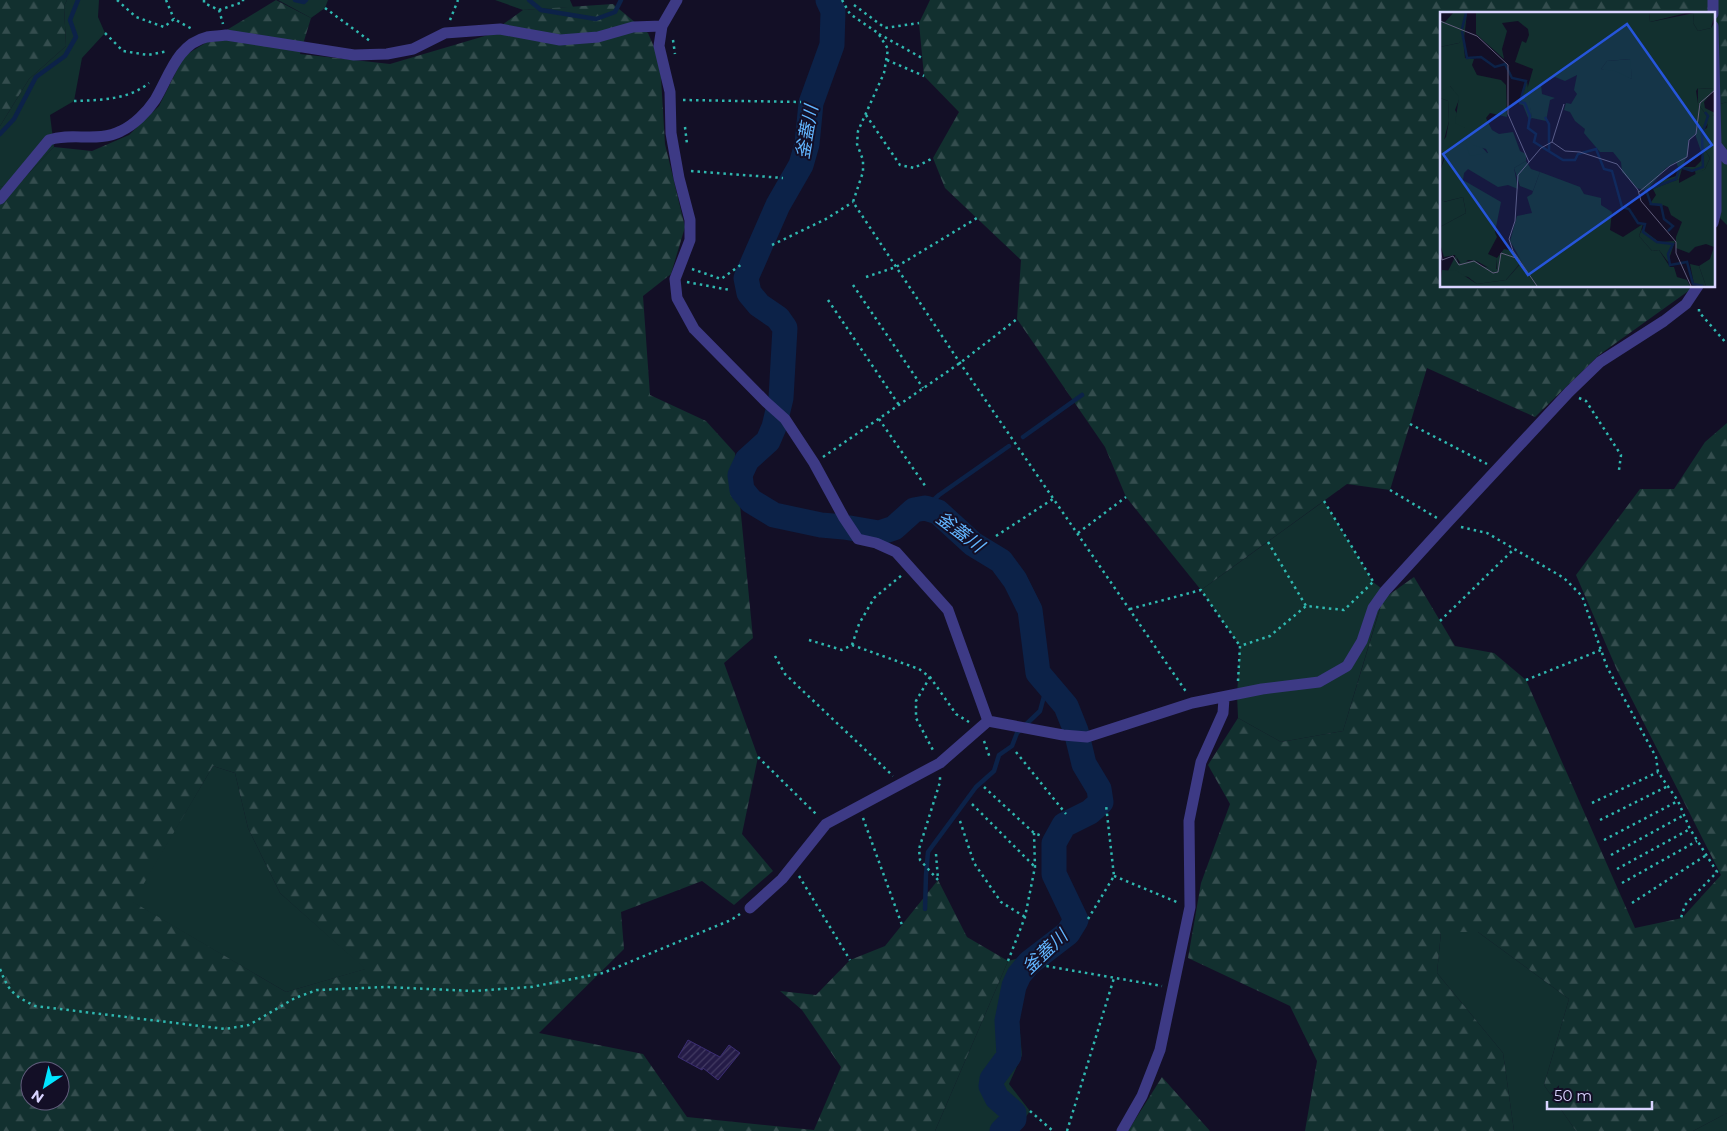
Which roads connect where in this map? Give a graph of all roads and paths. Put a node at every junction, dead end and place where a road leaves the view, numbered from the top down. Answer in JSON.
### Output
{"nodes":[{"id":1,"x":117,"y":0,"type":"edge"},
{"id":2,"x":166,"y":0,"type":"edge"},
{"id":3,"x":204,"y":0,"type":"edge"},
{"id":4,"x":243,"y":0,"type":"edge"},
{"id":5,"x":458,"y":0,"type":"edge"},
{"id":6,"x":677,"y":0,"type":"edge"},
{"id":7,"x":842,"y":0,"type":"edge"},
{"id":8,"x":854,"y":5,"type":"dead end"},
{"id":9,"x":324,"y":8,"type":"dead end"},
{"id":10,"x":219,"y":10,"type":"junction"},
{"id":11,"x":174,"y":19,"type":"junction"},
{"id":12,"x":919,"y":23,"type":"dead end"},
{"id":13,"x":662,"y":26,"type":"junction"},
{"id":14,"x":105,"y":33,"type":"dead end"},
{"id":15,"x":445,"y":33,"type":"junction"},
{"id":16,"x":878,"y":33,"type":"junction"},
{"id":17,"x":673,"y":35,"type":"dead end"},
{"id":18,"x":226,"y":36,"type":"junction"},
{"id":19,"x":206,"y":37,"type":"junction"},
{"id":20,"x":187,"y":47,"type":"junction"},
{"id":21,"x":388,"y":54,"type":"junction"},
{"id":22,"x":922,"y":58,"type":"dead end"},
{"id":23,"x":886,"y":60,"type":"junction"},
{"id":24,"x":676,"y":63,"type":"dead end"},
{"id":25,"x":1714,"y":66,"type":"edge"},
{"id":26,"x":924,"y":76,"type":"dead end"},
{"id":27,"x":154,"y":78,"type":"dead end"},
{"id":28,"x":74,"y":100,"type":"dead end"},
{"id":29,"x":801,"y":102,"type":"dead end"},
{"id":30,"x":682,"y":109,"type":"dead end"},
{"id":31,"x":866,"y":114,"type":"junction"},
{"id":32,"x":685,"y":127,"type":"dead end"},
{"id":33,"x":687,"y":145,"type":"dead end"},
{"id":34,"x":1716,"y":145,"type":"junction"},
{"id":35,"x":933,"y":158,"type":"dead end"},
{"id":36,"x":1727,"y":159,"type":"edge"},
{"id":37,"x":690,"y":162,"type":"dead end"},
{"id":38,"x":783,"y":178,"type":"dead end"},
{"id":39,"x":0,"y":199,"type":"edge"},
{"id":40,"x":853,"y":202,"type":"junction"},
{"id":41,"x":977,"y":218,"type":"dead end"},
{"id":42,"x":1714,"y":219,"type":"edge"},
{"id":43,"x":772,"y":244,"type":"dead end"},
{"id":44,"x":742,"y":264,"type":"dead end"},
{"id":45,"x":680,"y":266,"type":"junction"},
{"id":46,"x":896,"y":267,"type":"junction"},
{"id":47,"x":866,"y":277,"type":"dead end"},
{"id":48,"x":676,"y":280,"type":"junction"},
{"id":49,"x":853,"y":285,"type":"dead end"},
{"id":50,"x":1698,"y":288,"type":"edge"},
{"id":51,"x":730,"y":290,"type":"dead end"},
{"id":52,"x":828,"y":300,"type":"dead end"},
{"id":53,"x":1017,"y":318,"type":"dead end"},
{"id":54,"x":1727,"y":344,"type":"edge"},
{"id":55,"x":960,"y":363,"type":"junction"},
{"id":56,"x":923,"y":388,"type":"junction"},
{"id":57,"x":1568,"y":392,"type":"junction"},
{"id":58,"x":899,"y":405,"type":"junction"},
{"id":59,"x":879,"y":419,"type":"junction"},
{"id":60,"x":1410,"y":424,"type":"dead end"},
{"id":61,"x":814,"y":464,"type":"junction"},
{"id":62,"x":1497,"y":470,"type":"junction"},
{"id":63,"x":1619,"y":470,"type":"dead end"},
{"id":64,"x":926,"y":487,"type":"dead end"},
{"id":65,"x":1390,"y":490,"type":"dead end"},
{"id":66,"x":1126,"y":497,"type":"dead end"},
{"id":67,"x":1054,"y":499,"type":"junction"},
{"id":68,"x":1324,"y":501,"type":"dead end"},
{"id":69,"x":1447,"y":523,"type":"junction"},
{"id":70,"x":1078,"y":533,"type":"junction"},
{"id":71,"x":996,"y":536,"type":"dead end"},
{"id":72,"x":1268,"y":542,"type":"dead end"},
{"id":73,"x":1514,"y":549,"type":"junction"},
{"id":74,"x":911,"y":568,"type":"junction"},
{"id":75,"x":1373,"y":582,"type":"junction"},
{"id":76,"x":1385,"y":591,"type":"junction"},
{"id":77,"x":1306,"y":606,"type":"junction"},
{"id":78,"x":1130,"y":609,"type":"junction"},
{"id":79,"x":1440,"y":621,"type":"dead end"},
{"id":80,"x":809,"y":640,"type":"dead end"},
{"id":81,"x":852,"y":645,"type":"junction"},
{"id":82,"x":1240,"y":646,"type":"junction"},
{"id":83,"x":1601,"y":650,"type":"junction"},
{"id":84,"x":775,"y":656,"type":"dead end"},
{"id":85,"x":1526,"y":680,"type":"dead end"},
{"id":86,"x":1237,"y":695,"type":"junction"},
{"id":87,"x":1224,"y":698,"type":"junction"},
{"id":88,"x":1192,"y":703,"type":"junction"},
{"id":89,"x":984,"y":725,"type":"junction"},
{"id":90,"x":1016,"y":752,"type":"dead end"},
{"id":91,"x":758,"y":756,"type":"dead end"},
{"id":92,"x":990,"y":758,"type":"dead end"},
{"id":93,"x":1658,"y":772,"type":"junction"},
{"id":94,"x":901,"y":784,"type":"junction"},
{"id":95,"x":1668,"y":786,"type":"junction"},
{"id":96,"x":984,"y":787,"type":"dead end"},
{"id":97,"x":1678,"y":801,"type":"junction"},
{"id":98,"x":1592,"y":803,"type":"dead end"},
{"id":99,"x":972,"y":804,"type":"dead end"},
{"id":100,"x":1106,"y":805,"type":"dead end"},
{"id":101,"x":859,"y":806,"type":"junction"},
{"id":102,"x":1066,"y":814,"type":"dead end"},
{"id":103,"x":1684,"y":815,"type":"junction"},
{"id":104,"x":1600,"y":820,"type":"dead end"},
{"id":105,"x":960,"y":821,"type":"dead end"},
{"id":106,"x":826,"y":824,"type":"junction"},
{"id":107,"x":1690,"y":829,"type":"junction"},
{"id":108,"x":1034,"y":833,"type":"junction"},
{"id":109,"x":1042,"y":836,"type":"dead end"},
{"id":110,"x":1604,"y":840,"type":"dead end"},
{"id":111,"x":1697,"y":841,"type":"junction"},
{"id":112,"x":936,"y":854,"type":"dead end"},
{"id":113,"x":1611,"y":854,"type":"dead end"},
{"id":114,"x":1708,"y":854,"type":"junction"},
{"id":115,"x":792,"y":866,"type":"junction"},
{"id":116,"x":1035,"y":867,"type":"junction"},
{"id":117,"x":1617,"y":869,"type":"dead end"},
{"id":118,"x":1114,"y":876,"type":"junction"},
{"id":119,"x":938,"y":880,"type":"dead end"},
{"id":120,"x":1622,"y":883,"type":"dead end"},
{"id":121,"x":1632,"y":903,"type":"dead end"},
{"id":122,"x":1190,"y":907,"type":"junction"},
{"id":123,"x":750,"y":908,"type":"joint"},
{"id":124,"x":1025,"y":917,"type":"junction"},
{"id":125,"x":1682,"y":918,"type":"dead end"},
{"id":126,"x":1088,"y":919,"type":"dead end"},
{"id":127,"x":902,"y":925,"type":"dead end"},
{"id":128,"x":850,"y":960,"type":"dead end"},
{"id":129,"x":1008,"y":961,"type":"dead end"},
{"id":130,"x":1040,"y":965,"type":"dead end"},
{"id":131,"x":0,"y":969,"type":"edge"},
{"id":132,"x":1114,"y":978,"type":"junction"},
{"id":133,"x":1172,"y":990,"type":"junction"},
{"id":134,"x":1030,"y":1111,"type":"dead end"},
{"id":135,"x":1052,"y":1131,"type":"edge"},
{"id":136,"x":1068,"y":1131,"type":"edge"},
{"id":137,"x":1122,"y":1131,"type":"edge"}],
"edges":[{"from":1,"to":11,"type":"path"},
{"from":2,"to":11,"type":"path"},
{"from":3,"to":10,"type":"path"},
{"from":4,"to":10,"type":"path"},
{"from":5,"to":15,"type":"path"},
{"from":6,"to":13,"type":"street"},
{"from":7,"to":16,"type":"path"},
{"from":8,"to":12,"type":"path"},
{"from":9,"to":21,"type":"path"},
{"from":10,"to":18,"type":"path"},
{"from":11,"to":19,"type":"path"},
{"from":13,"to":15,"type":"street"},
{"from":13,"to":45,"type":"street"},
{"from":14,"to":20,"type":"path"},
{"from":15,"to":21,"type":"street"},
{"from":16,"to":22,"type":"path"},
{"from":16,"to":23,"type":"path"},
{"from":17,"to":24,"type":"path"},
{"from":18,"to":19,"type":"street"},
{"from":18,"to":21,"type":"street"},
{"from":19,"to":20,"type":"street"},
{"from":20,"to":39,"type":"street"},
{"from":23,"to":26,"type":"path"},
{"from":23,"to":31,"type":"path"},
{"from":25,"to":34,"type":"street"},
{"from":27,"to":28,"type":"path"},
{"from":29,"to":30,"type":"path"},
{"from":31,"to":35,"type":"path"},
{"from":31,"to":40,"type":"path"},
{"from":32,"to":33,"type":"path"},
{"from":34,"to":36,"type":"street"},
{"from":34,"to":42,"type":"street"},
{"from":37,"to":38,"type":"path"},
{"from":40,"to":43,"type":"path"},
{"from":40,"to":46,"type":"path"},
{"from":41,"to":46,"type":"path"},
{"from":44,"to":45,"type":"path"},
{"from":45,"to":48,"type":"street"},
{"from":46,"to":47,"type":"path"},
{"from":46,"to":55,"type":"path"},
{"from":48,"to":51,"type":"path"},
{"from":48,"to":61,"type":"street"},
{"from":49,"to":56,"type":"path"},
{"from":50,"to":54,"type":"path"},
{"from":50,"to":57,"type":"street"},
{"from":52,"to":58,"type":"path"},
{"from":53,"to":55,"type":"path"},
{"from":55,"to":56,"type":"path"},
{"from":55,"to":67,"type":"path"},
{"from":56,"to":58,"type":"path"},
{"from":57,"to":62,"type":"street"},
{"from":57,"to":63,"type":"path"},
{"from":58,"to":59,"type":"path"},
{"from":59,"to":61,"type":"path"},
{"from":59,"to":64,"type":"path"},
{"from":60,"to":62,"type":"path"},
{"from":61,"to":74,"type":"street"},
{"from":62,"to":69,"type":"street"},
{"from":65,"to":69,"type":"path"},
{"from":66,"to":70,"type":"path"},
{"from":67,"to":70,"type":"path"},
{"from":67,"to":71,"type":"path"},
{"from":68,"to":75,"type":"path"},
{"from":69,"to":73,"type":"path"},
{"from":69,"to":76,"type":"street"},
{"from":70,"to":78,"type":"path"},
{"from":72,"to":77,"type":"path"},
{"from":73,"to":79,"type":"path"},
{"from":73,"to":83,"type":"path"},
{"from":74,"to":81,"type":"path"},
{"from":74,"to":89,"type":"street"},
{"from":75,"to":76,"type":"path"},
{"from":75,"to":77,"type":"path"},
{"from":76,"to":86,"type":"street"},
{"from":77,"to":82,"type":"path"},
{"from":78,"to":82,"type":"path"},
{"from":78,"to":88,"type":"path"},
{"from":80,"to":81,"type":"path"},
{"from":81,"to":89,"type":"path"},
{"from":82,"to":86,"type":"path"},
{"from":83,"to":85,"type":"path"},
{"from":83,"to":93,"type":"path"},
{"from":84,"to":94,"type":"path"},
{"from":86,"to":87,"type":"street"},
{"from":87,"to":88,"type":"street"},
{"from":87,"to":122,"type":"street"},
{"from":88,"to":89,"type":"street"},
{"from":89,"to":92,"type":"path"},
{"from":89,"to":94,"type":"street"},
{"from":90,"to":102,"type":"path"},
{"from":91,"to":106,"type":"path"},
{"from":93,"to":95,"type":"path"},
{"from":93,"to":98,"type":"path"},
{"from":94,"to":101,"type":"street"},
{"from":95,"to":97,"type":"path"},
{"from":95,"to":104,"type":"path"},
{"from":96,"to":108,"type":"path"},
{"from":97,"to":103,"type":"path"},
{"from":97,"to":110,"type":"path"},
{"from":99,"to":116,"type":"path"},
{"from":100,"to":118,"type":"path"},
{"from":101,"to":106,"type":"street"},
{"from":101,"to":127,"type":"path"},
{"from":103,"to":107,"type":"path"},
{"from":103,"to":113,"type":"path"},
{"from":105,"to":124,"type":"path"},
{"from":106,"to":115,"type":"street"},
{"from":107,"to":111,"type":"path"},
{"from":107,"to":117,"type":"path"},
{"from":108,"to":109,"type":"path"},
{"from":108,"to":116,"type":"path"},
{"from":111,"to":114,"type":"path"},
{"from":111,"to":120,"type":"path"},
{"from":112,"to":119,"type":"path"},
{"from":114,"to":121,"type":"path"},
{"from":114,"to":125,"type":"path"},
{"from":115,"to":123,"type":"street"},
{"from":115,"to":128,"type":"path"},
{"from":116,"to":124,"type":"path"},
{"from":118,"to":122,"type":"path"},
{"from":118,"to":126,"type":"path"},
{"from":122,"to":133,"type":"street"},
{"from":123,"to":131,"type":"path"},
{"from":124,"to":129,"type":"path"},
{"from":130,"to":132,"type":"path"},
{"from":132,"to":133,"type":"path"},
{"from":132,"to":136,"type":"path"},
{"from":133,"to":137,"type":"street"},
{"from":134,"to":135,"type":"path"}]}
